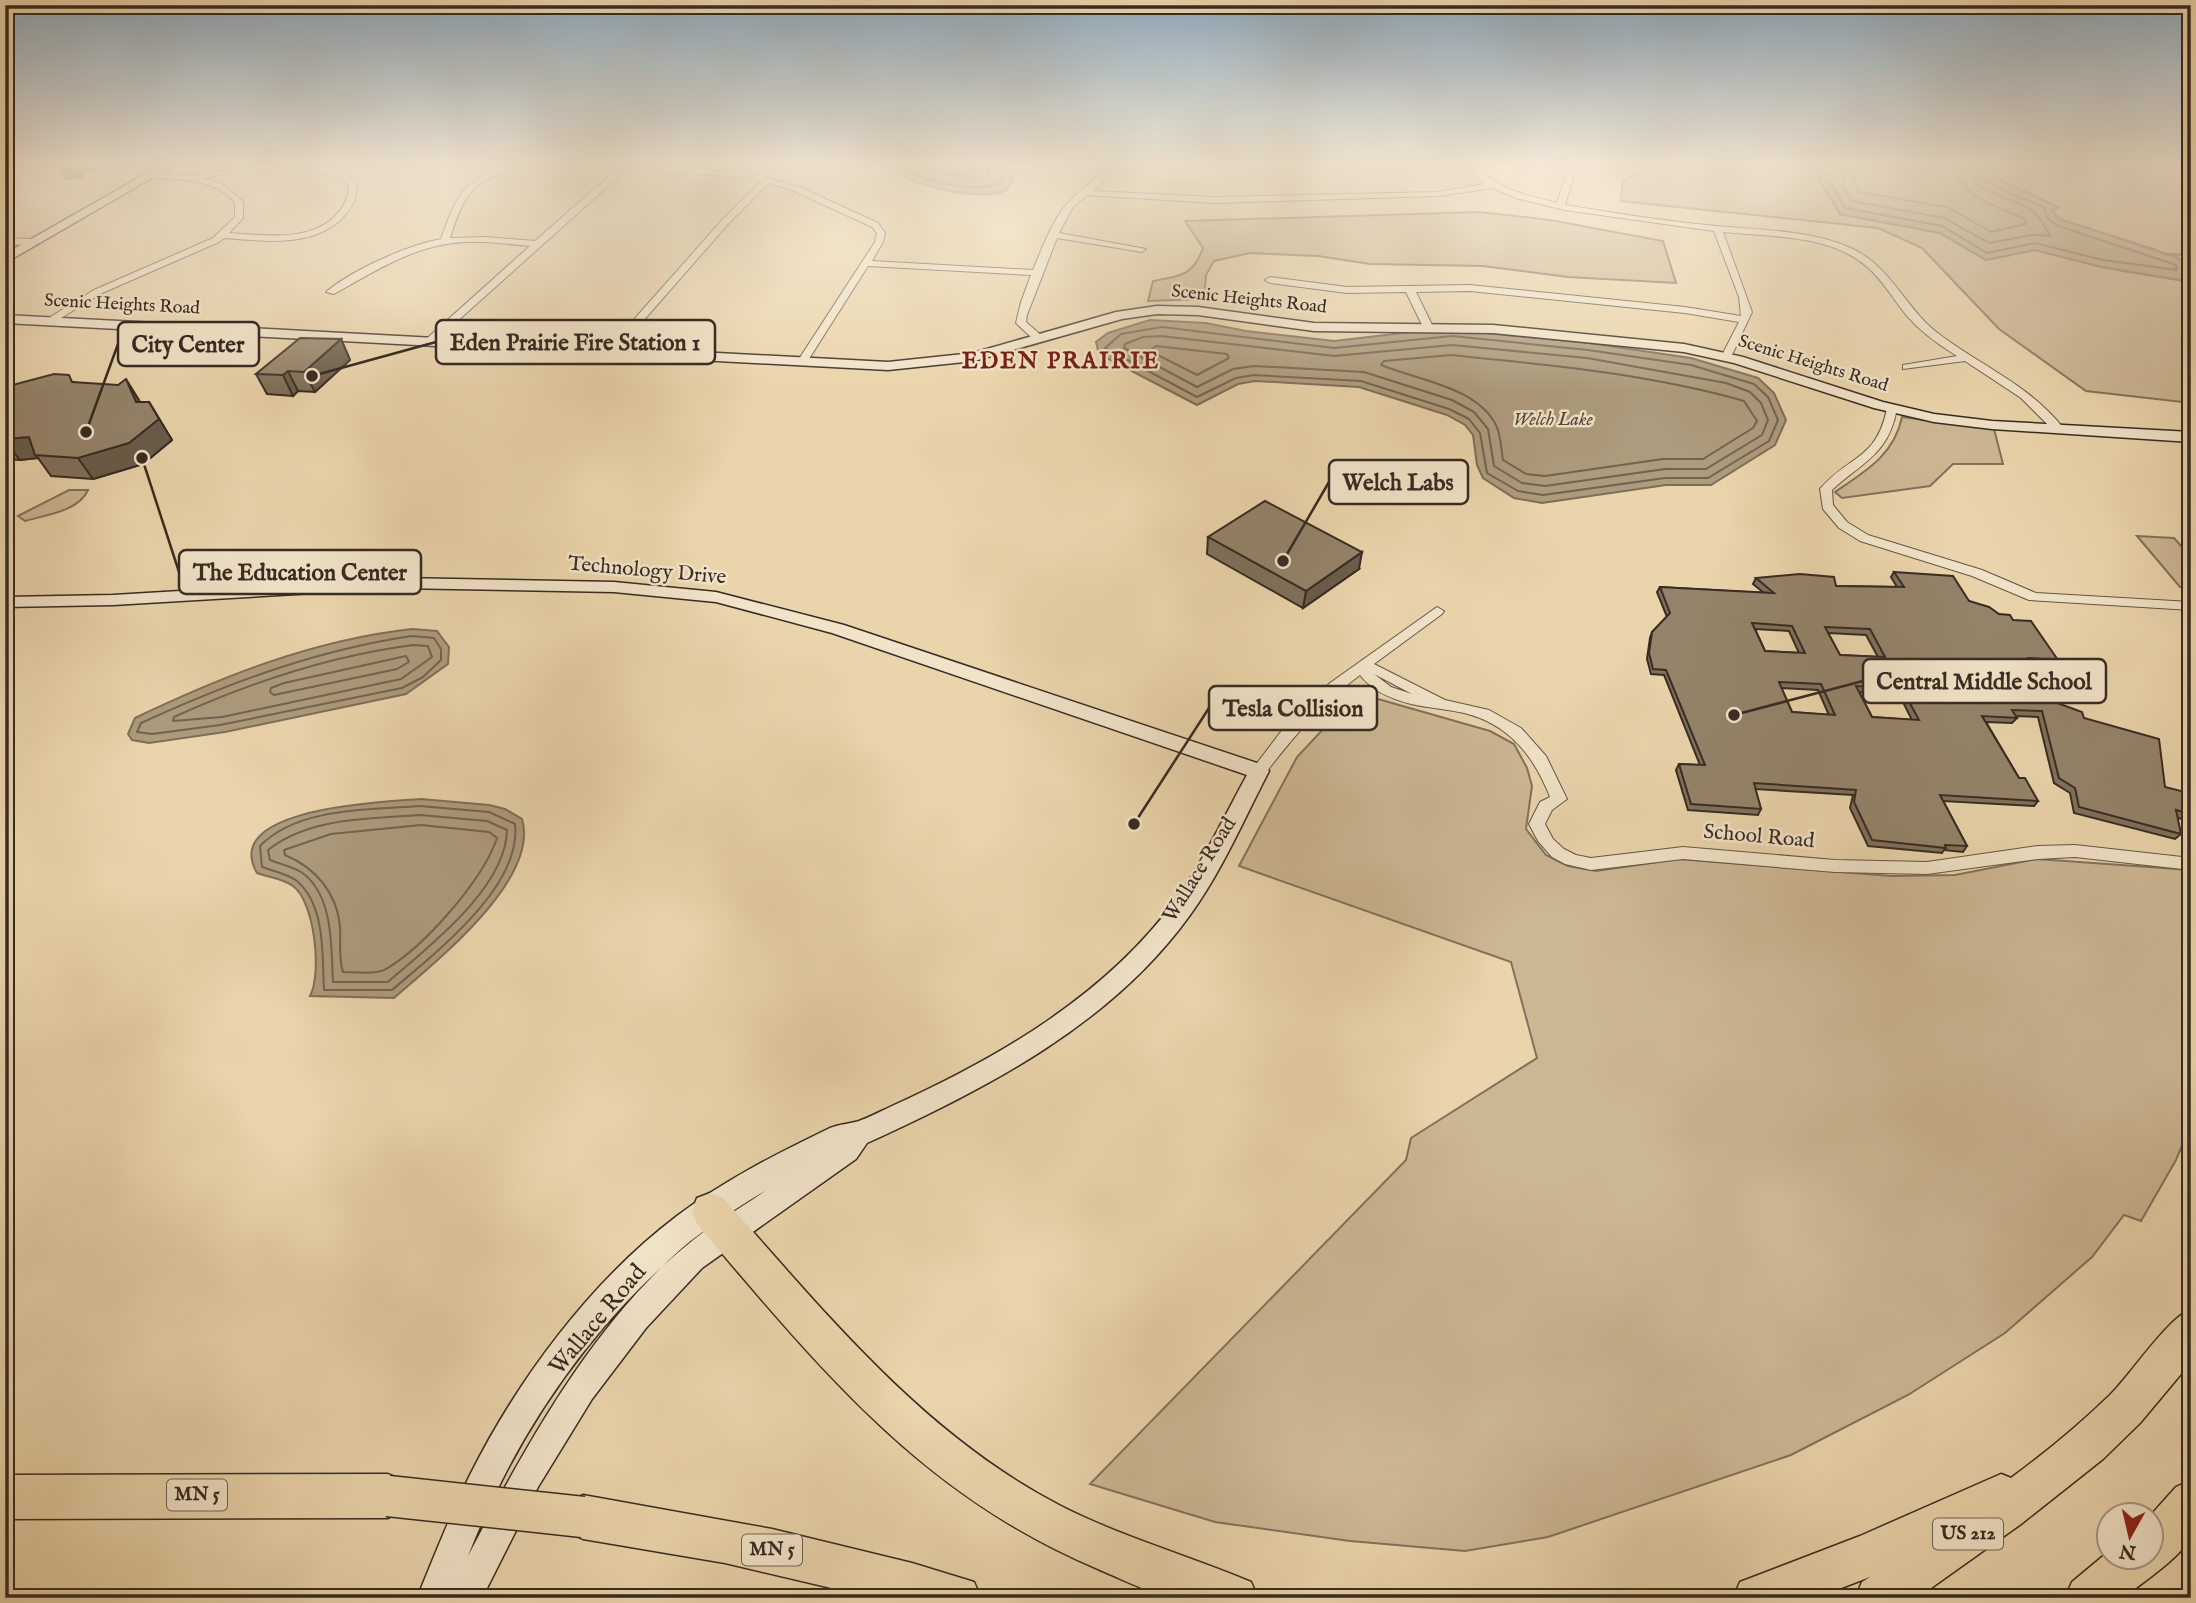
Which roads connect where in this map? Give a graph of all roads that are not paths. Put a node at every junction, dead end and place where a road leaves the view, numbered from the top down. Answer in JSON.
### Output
{"nodes":[{"id":1,"x":36,"y":240,"type":"edge"},
{"id":2,"x":214,"y":240,"type":"edge"},
{"id":3,"x":541,"y":240,"type":"edge"},
{"id":4,"x":709,"y":240,"type":"edge"},
{"id":5,"x":879,"y":240,"type":"edge"},
{"id":6,"x":1054,"y":240,"type":"edge"},
{"id":7,"x":1086,"y":240,"type":"edge"},
{"id":8,"x":1720,"y":240,"type":"edge"},
{"id":9,"x":1807,"y":240,"type":"edge"},
{"id":10,"x":5,"y":241,"type":"edge"},
{"id":11,"x":445,"y":241,"type":"joint"},
{"id":12,"x":32,"y":242,"type":"junction"},
{"id":13,"x":536,"y":244,"type":"junction"},
{"id":14,"x":1142,"y":249,"type":"dead end"},
{"id":15,"x":5,"y":254,"type":"edge"},
{"id":16,"x":5,"y":259,"type":"edge"},
{"id":17,"x":866,"y":262,"type":"junction"},
{"id":18,"x":1037,"y":273,"type":"junction"},
{"id":19,"x":1269,"y":280,"type":"dead end"},
{"id":20,"x":1409,"y":288,"type":"junction"},
{"id":21,"x":331,"y":292,"type":"dead end"},
{"id":22,"x":5,"y":319,"type":"edge"},
{"id":23,"x":1745,"y":320,"type":"junction"},
{"id":24,"x":50,"y":321,"type":"junction"},
{"id":25,"x":1428,"y":327,"type":"junction"},
{"id":26,"x":1038,"y":338,"type":"junction"},
{"id":27,"x":429,"y":341,"type":"junction"},
{"id":28,"x":611,"y":351,"type":"junction"},
{"id":29,"x":1969,"y":356,"type":"junction"},
{"id":30,"x":1726,"y":357,"type":"junction"},
{"id":31,"x":802,"y":362,"type":"junction"},
{"id":32,"x":1907,"y":367,"type":"dead end"},
{"id":33,"x":1892,"y":408,"type":"junction"},
{"id":34,"x":2058,"y":429,"type":"junction"},
{"id":35,"x":2191,"y":437,"type":"edge"},
{"id":36,"x":5,"y":602,"type":"edge"},
{"id":37,"x":2191,"y":606,"type":"edge"},
{"id":38,"x":1437,"y":611,"type":"dead end"},
{"id":39,"x":1361,"y":667,"type":"junction"},
{"id":40,"x":1259,"y":771,"type":"junction"},
{"id":41,"x":2191,"y":864,"type":"edge"},
{"id":42,"x":720,"y":1222,"type":"junction"},
{"id":43,"x":2191,"y":1329,"type":"edge"},
{"id":44,"x":2058,"y":1470,"type":"junction"},
{"id":45,"x":5,"y":1497,"type":"edge"},
{"id":46,"x":2119,"y":1572,"type":"edge"},
{"id":47,"x":2132,"y":1572,"type":"edge"},
{"id":48,"x":434,"y":1598,"type":"edge"},
{"id":49,"x":464,"y":1598,"type":"edge"},
{"id":50,"x":958,"y":1598,"type":"edge"},
{"id":51,"x":1235,"y":1598,"type":"edge"},
{"id":52,"x":1756,"y":1598,"type":"edge"},
{"id":53,"x":1878,"y":1598,"type":"edge"},
{"id":54,"x":2088,"y":1598,"type":"edge"},
{"id":55,"x":2111,"y":1598,"type":"edge"}],
"edges":[{"from":1,"to":12,"type":"street"},
{"from":2,"to":24,"type":"street"},
{"from":3,"to":13,"type":"street"},
{"from":4,"to":28,"type":"street"},
{"from":5,"to":17,"type":"street"},
{"from":6,"to":18,"type":"street"},
{"from":7,"to":14,"type":"street"},
{"from":8,"to":23,"type":"street"},
{"from":9,"to":29,"type":"street"},
{"from":10,"to":12,"type":"street"},
{"from":11,"to":13,"type":"street"},
{"from":11,"to":21,"type":"street"},
{"from":12,"to":15,"type":"street"},
{"from":12,"to":16,"type":"street"},
{"from":13,"to":27,"type":"street"},
{"from":17,"to":18,"type":"street"},
{"from":17,"to":31,"type":"street"},
{"from":18,"to":26,"type":"street"},
{"from":19,"to":20,"type":"street"},
{"from":20,"to":23,"type":"street"},
{"from":20,"to":25,"type":"street"},
{"from":22,"to":24,"type":"street","name":"Scenic Heights Road"},
{"from":23,"to":30,"type":"street"},
{"from":24,"to":27,"type":"street","name":"Scenic Heights Road"},
{"from":25,"to":26,"type":"street","name":"Scenic Heights Road"},
{"from":25,"to":30,"type":"street","name":"Scenic Heights Road"},
{"from":26,"to":31,"type":"street","name":"Scenic Heights Road"},
{"from":27,"to":28,"type":"street","name":"Scenic Heights Road"},
{"from":28,"to":31,"type":"street","name":"Scenic Heights Road"},
{"from":29,"to":32,"type":"street"},
{"from":29,"to":34,"type":"street"},
{"from":30,"to":33,"type":"street","name":"Scenic Heights Road"},
{"from":33,"to":34,"type":"street","name":"Scenic Heights Road"},
{"from":33,"to":37,"type":"street"},
{"from":34,"to":35,"type":"street","name":"Scenic Heights Road"},
{"from":36,"to":40,"type":"street","name":"Technology Drive"},
{"from":38,"to":39,"type":"street","name":"Wallace Road"},
{"from":39,"to":40,"type":"street","name":"Wallace Road"},
{"from":39,"to":41,"type":"street","name":"School Road"},
{"from":40,"to":42,"type":"street","name":"Wallace Road"},
{"from":42,"to":48,"type":"street","name":"Wallace Road"},
{"from":42,"to":49,"type":"street","name":"Wallace Road"},
{"from":42,"to":51,"type":"highway"},
{"from":43,"to":44,"type":"highway","number":"US 212"},
{"from":44,"to":52,"type":"highway"},
{"from":44,"to":53,"type":"highway","number":"US 212"},
{"from":45,"to":50,"type":"highway","number":"MN 5","bridge":true},
{"from":46,"to":54,"type":"highway"},
{"from":47,"to":55,"type":"highway"}]}
